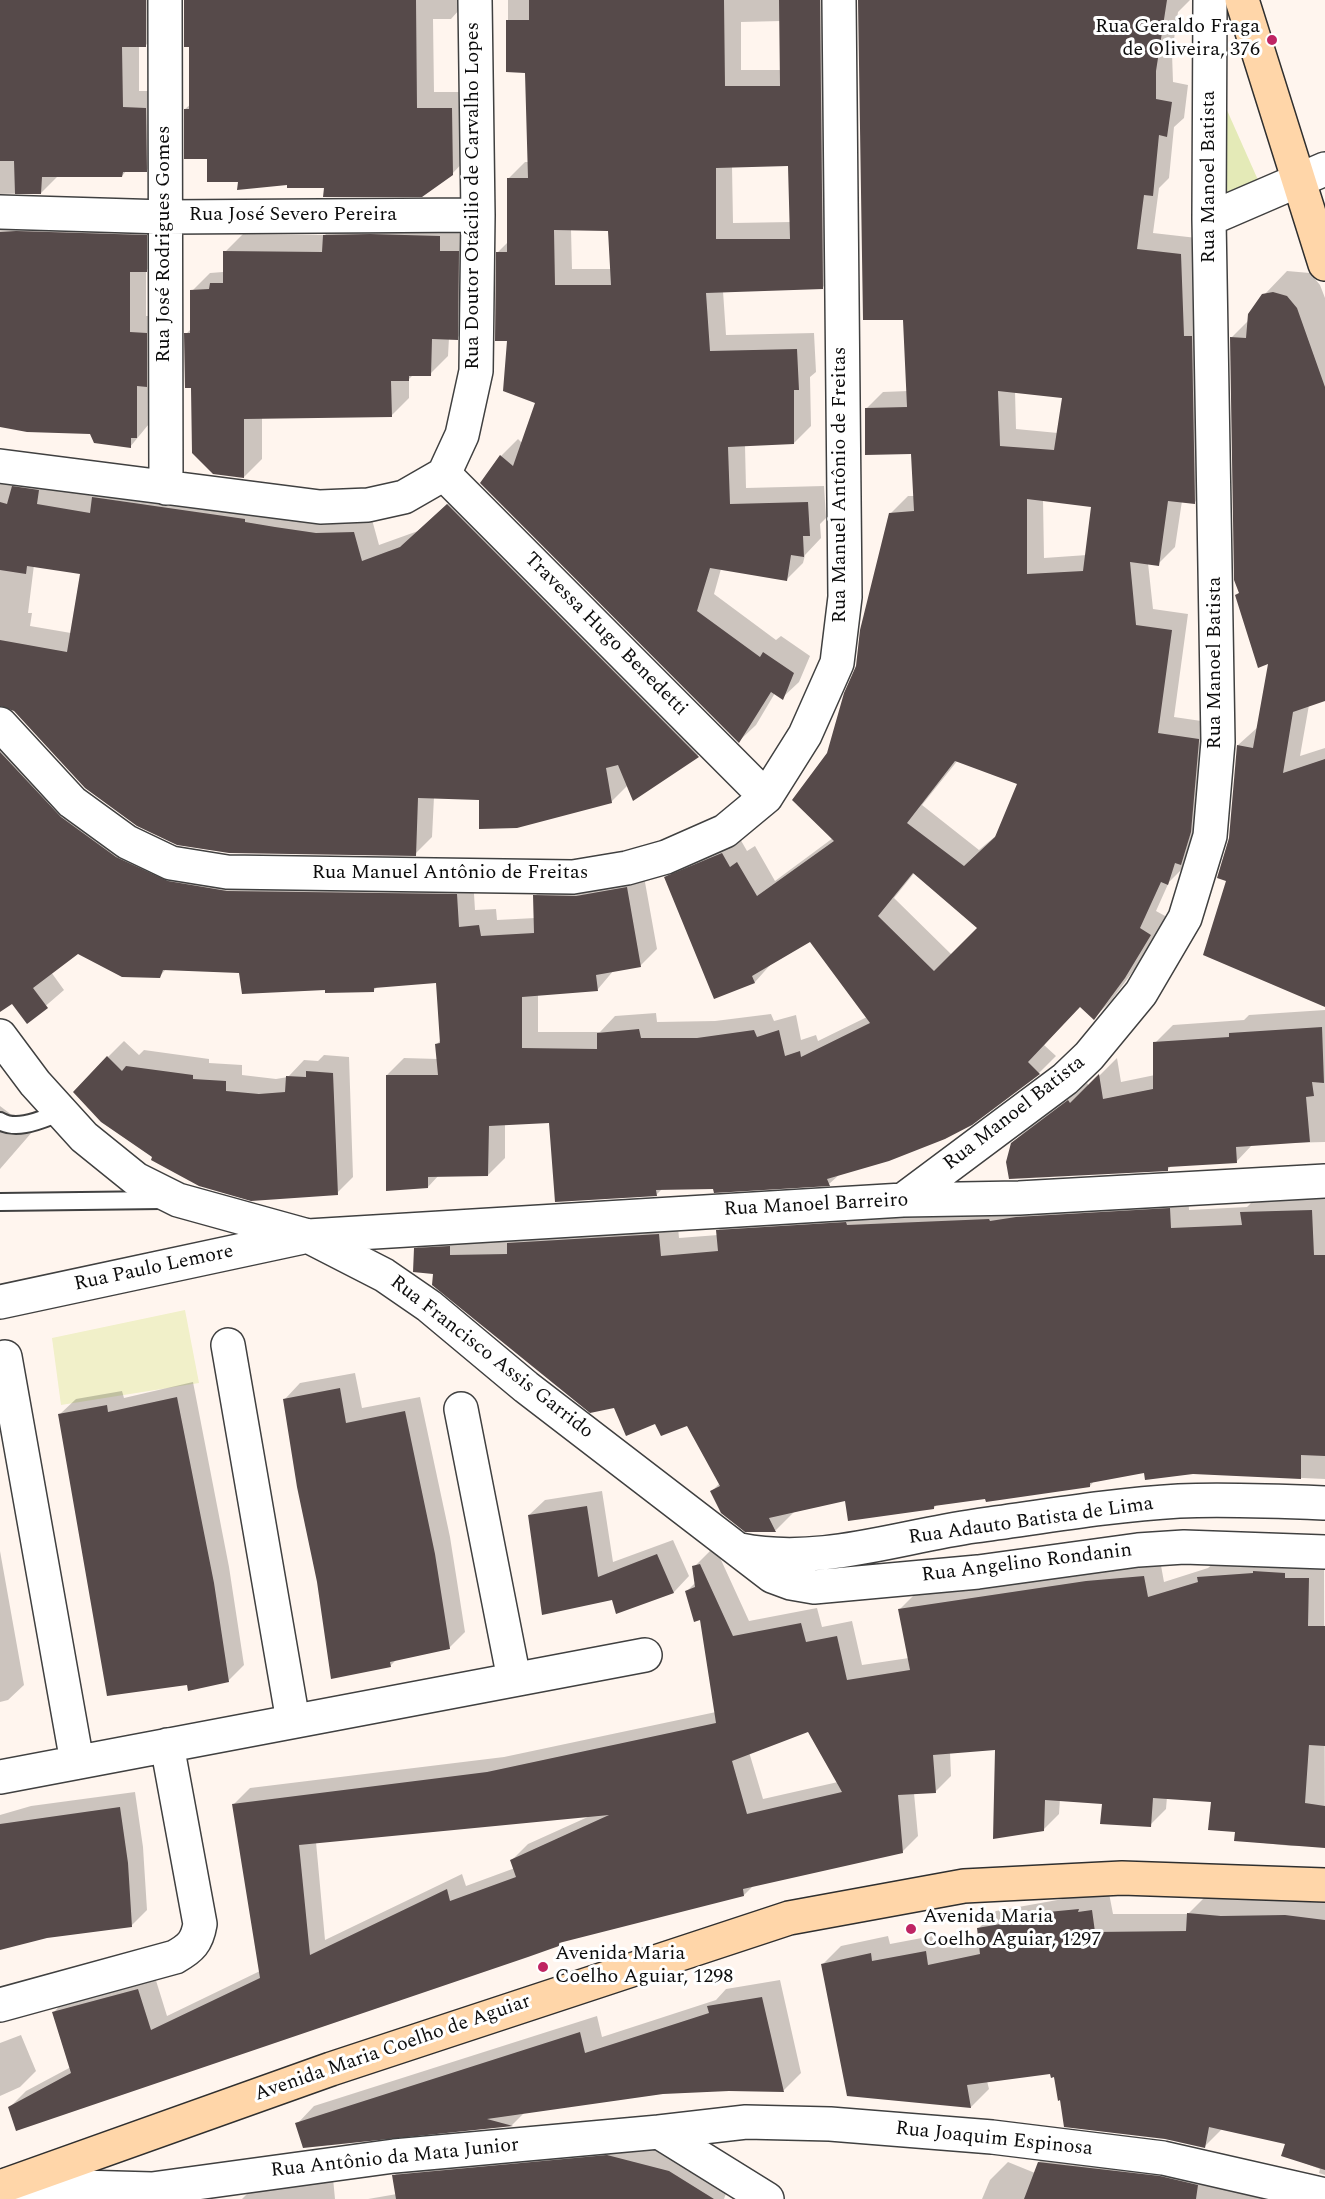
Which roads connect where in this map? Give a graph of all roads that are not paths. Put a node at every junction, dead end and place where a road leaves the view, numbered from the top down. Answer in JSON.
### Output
{"nodes":[{"id":1,"x":165,"y":0,"type":"edge"},
{"id":2,"x":475,"y":0,"type":"edge"},
{"id":3,"x":840,"y":0,"type":"edge"},
{"id":4,"x":1210,"y":0,"type":"edge"},
{"id":5,"x":1242,"y":0,"type":"edge"},
{"id":6,"x":1311,"y":175,"type":"edge"},
{"id":7,"x":0,"y":212,"type":"edge"},
{"id":8,"x":478,"y":215,"type":"junction"},
{"id":9,"x":165,"y":216,"type":"junction"},
{"id":10,"x":1209,"y":219,"type":"junction"},
{"id":11,"x":1325,"y":264,"type":"edge"},
{"id":12,"x":0,"y":466,"type":"edge"},
{"id":13,"x":444,"y":474,"type":"junction"},
{"id":14,"x":166,"y":488,"type":"junction"},
{"id":15,"x":0,"y":724,"type":"edge"},
{"id":16,"x":766,"y":797,"type":"junction"},
{"id":17,"x":0,"y":1036,"type":"edge"},
{"id":18,"x":62,"y":1112,"type":"junction"},
{"id":19,"x":0,"y":1122,"type":"edge"},
{"id":20,"x":1325,"y":1181,"type":"edge"},
{"id":21,"x":178,"y":1200,"type":"junction"},
{"id":22,"x":903,"y":1200,"type":"junction"},
{"id":23,"x":0,"y":1202,"type":"edge"},
{"id":24,"x":308,"y":1236,"type":"junction"},
{"id":25,"x":0,"y":1302,"type":"edge"},
{"id":26,"x":228,"y":1344,"type":"dead end"},
{"id":27,"x":5,"y":1357,"type":"dead end"},
{"id":28,"x":461,"y":1409,"type":"dead end"},
{"id":29,"x":1325,"y":1503,"type":"edge"},
{"id":30,"x":740,"y":1550,"type":"junction"},
{"id":31,"x":1325,"y":1552,"type":"edge"},
{"id":32,"x":645,"y":1655,"type":"dead end"},
{"id":33,"x":514,"y":1679,"type":"junction"},
{"id":34,"x":293,"y":1721,"type":"junction"},
{"id":35,"x":167,"y":1745,"type":"junction"},
{"id":36,"x":77,"y":1762,"type":"junction"},
{"id":37,"x":0,"y":1777,"type":"edge"},
{"id":38,"x":1325,"y":1885,"type":"edge"},
{"id":39,"x":0,"y":2005,"type":"edge"},
{"id":40,"x":659,"y":2132,"type":"junction"},
{"id":41,"x":2,"y":2186,"type":"edge"},
{"id":42,"x":1325,"y":2195,"type":"edge"},
{"id":43,"x":767,"y":2199,"type":"edge"}],
"edges":[{"from":1,"to":9,"type":"street","name":"Rua José Rodrigues Gomes"},
{"from":2,"to":8,"type":"street","name":"Rua Doutor Otácilio de Carvalho Lopes"},
{"from":3,"to":16,"type":"street","name":"Rua Manuel Antônio de Freitas"},
{"from":4,"to":10,"type":"street","name":"Rua Manoel Batista"},
{"from":5,"to":6,"type":"main road"},
{"from":6,"to":10,"type":"street"},
{"from":6,"to":11,"type":"main road"},
{"from":7,"to":9,"type":"street","name":"Rua José Severo Pereira"},
{"from":8,"to":9,"type":"street","name":"Rua José Severo Pereira"},
{"from":8,"to":13,"type":"street","name":"Rua Doutor Otácilio de Carvalho Lopes"},
{"from":9,"to":14,"type":"street","name":"Rua José Rodrigues Gomes"},
{"from":10,"to":22,"type":"street","name":"Rua Manoel Batista"},
{"from":12,"to":14,"type":"street"},
{"from":13,"to":14,"type":"street"},
{"from":13,"to":16,"type":"street","name":"Travessa Hugo Benedetti"},
{"from":15,"to":16,"type":"street","name":"Rua Manuel Antônio de Freitas"},
{"from":17,"to":18,"type":"street","name":"Rua Francisco Assis Garrido"},
{"from":18,"to":19,"type":"lane"},
{"from":18,"to":21,"type":"street","name":"Rua Francisco Assis Garrido"},
{"from":20,"to":22,"type":"street","name":"Rua Manoel Barreiro"},
{"from":21,"to":23,"type":"lane"},
{"from":21,"to":24,"type":"street","name":"Rua Francisco Assis Garrido"},
{"from":22,"to":24,"type":"street","name":"Rua Manoel Barreiro"},
{"from":24,"to":25,"type":"street","name":"Rua Paulo Lemore"},
{"from":24,"to":30,"type":"street","name":"Rua Francisco Assis Garrido"},
{"from":26,"to":34,"type":"street"},
{"from":27,"to":36,"type":"street"},
{"from":28,"to":33,"type":"street"},
{"from":29,"to":30,"type":"street","name":"Rua Adauto Batista de Lima"},
{"from":30,"to":31,"type":"street","name":"Rua Angelino Rondanin"},
{"from":32,"to":33,"type":"street"},
{"from":33,"to":34,"type":"street"},
{"from":34,"to":35,"type":"street"},
{"from":35,"to":36,"type":"street"},
{"from":35,"to":39,"type":"street"},
{"from":36,"to":37,"type":"street"},
{"from":38,"to":41,"type":"main road","name":"Avenida Maria Coelho de Aguiar"},
{"from":40,"to":41,"type":"street","name":"Rua Antônio da Mata Junior"},
{"from":40,"to":42,"type":"street","name":"Rua Joaquim Espinosa"},
{"from":40,"to":43,"type":"street"}]}
